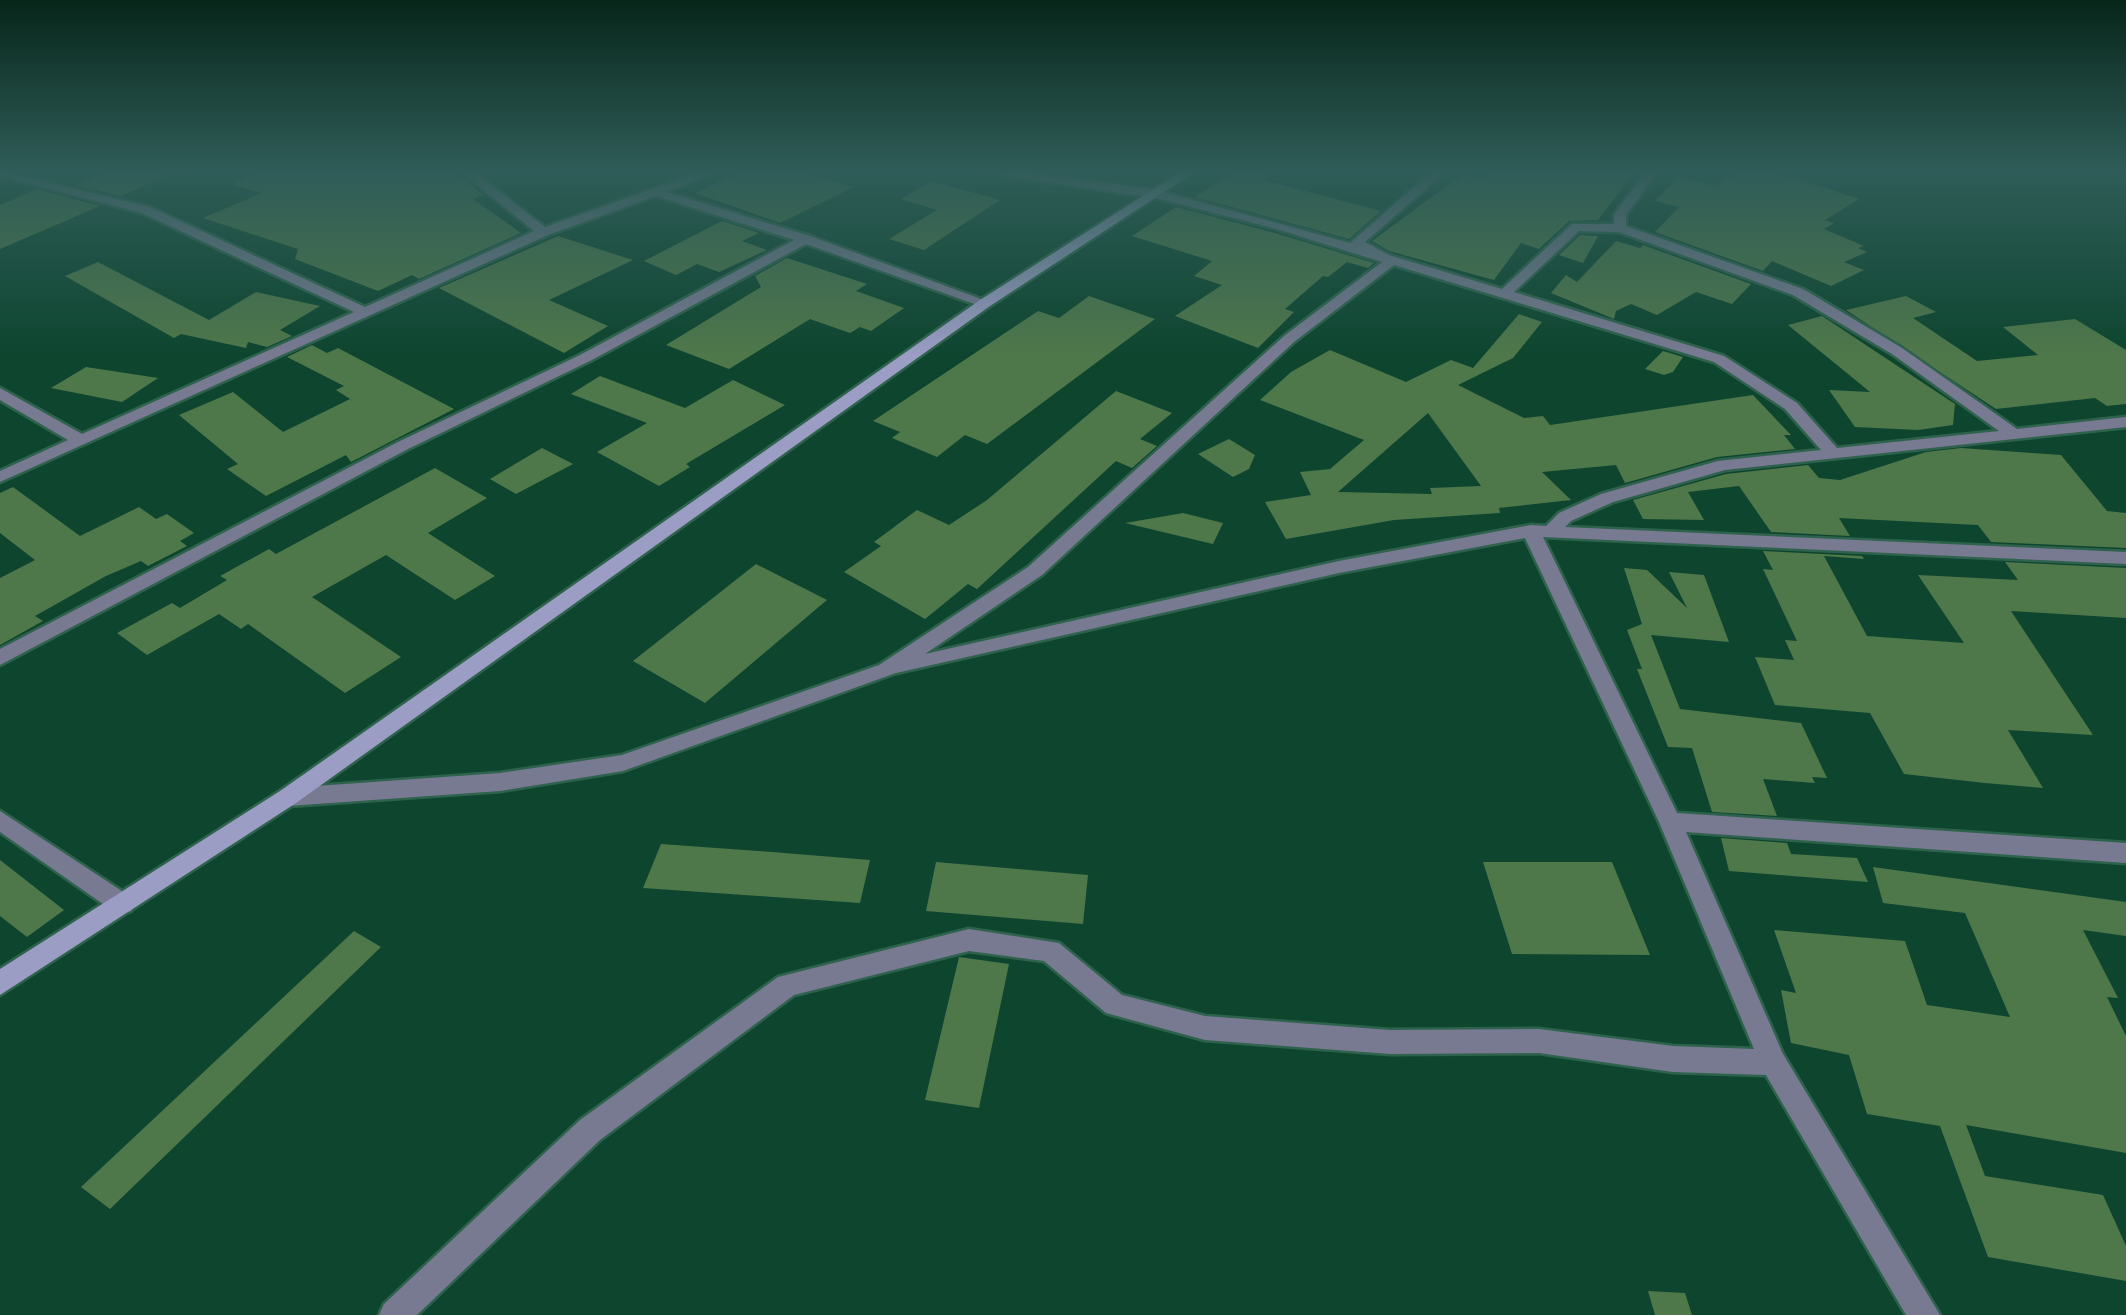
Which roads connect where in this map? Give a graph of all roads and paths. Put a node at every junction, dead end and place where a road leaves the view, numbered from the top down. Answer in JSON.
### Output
{"nodes":[{"id":1,"x":194,"y":232,"type":"edge"},
{"id":2,"x":543,"y":232,"type":"edge"},
{"id":3,"x":784,"y":232,"type":"edge"},
{"id":4,"x":1096,"y":232,"type":"edge"},
{"id":5,"x":1300,"y":232,"type":"edge"},
{"id":6,"x":1368,"y":232,"type":"edge"},
{"id":7,"x":1570,"y":232,"type":"edge"},
{"id":8,"x":1632,"y":232,"type":"edge"},
{"id":9,"x":805,"y":239,"type":"junction"},
{"id":10,"x":1391,"y":262,"type":"junction"},
{"id":11,"x":1506,"y":292,"type":"junction"},
{"id":12,"x":985,"y":303,"type":"junction"},
{"id":13,"x":365,"y":312,"type":"junction"},
{"id":14,"x":0,"y":393,"type":"edge"},
{"id":15,"x":2126,"y":422,"type":"edge"},
{"id":16,"x":2017,"y":436,"type":"junction"},
{"id":17,"x":80,"y":440,"type":"junction"},
{"id":18,"x":1832,"y":452,"type":"junction"},
{"id":19,"x":0,"y":476,"type":"edge"},
{"id":20,"x":1542,"y":530,"type":"junction"},
{"id":21,"x":2126,"y":558,"type":"edge"},
{"id":22,"x":0,"y":658,"type":"edge"},
{"id":23,"x":886,"y":670,"type":"junction"},
{"id":24,"x":288,"y":798,"type":"junction"},
{"id":25,"x":0,"y":820,"type":"edge"},
{"id":26,"x":1670,"y":822,"type":"junction"},
{"id":27,"x":2126,"y":854,"type":"edge"},
{"id":28,"x":122,"y":904,"type":"junction"},
{"id":29,"x":0,"y":984,"type":"edge"},
{"id":30,"x":1773,"y":1063,"type":"junction"},
{"id":31,"x":395,"y":1315,"type":"edge"},
{"id":32,"x":1924,"y":1315,"type":"edge"}],
"edges":[{"from":1,"to":13,"type":"street"},
{"from":2,"to":13,"type":"street"},
{"from":3,"to":9,"type":"street"},
{"from":4,"to":12,"type":"main road"},
{"from":5,"to":10,"type":"street"},
{"from":6,"to":10,"type":"street"},
{"from":7,"to":11,"type":"street"},
{"from":8,"to":16,"type":"street"},
{"from":9,"to":12,"type":"street"},
{"from":9,"to":22,"type":"street"},
{"from":10,"to":11,"type":"street"},
{"from":10,"to":23,"type":"street"},
{"from":11,"to":18,"type":"street"},
{"from":12,"to":24,"type":"main road"},
{"from":13,"to":17,"type":"street"},
{"from":14,"to":17,"type":"street"},
{"from":15,"to":16,"type":"street"},
{"from":16,"to":18,"type":"street"},
{"from":17,"to":19,"type":"street"},
{"from":18,"to":20,"type":"street"},
{"from":20,"to":21,"type":"street"},
{"from":20,"to":23,"type":"street"},
{"from":20,"to":26,"type":"street"},
{"from":23,"to":24,"type":"street"},
{"from":24,"to":28,"type":"main road"},
{"from":25,"to":28,"type":"street"},
{"from":26,"to":27,"type":"street"},
{"from":26,"to":30,"type":"street"},
{"from":28,"to":29,"type":"main road"},
{"from":30,"to":31,"type":"street"},
{"from":30,"to":32,"type":"street"}]}
